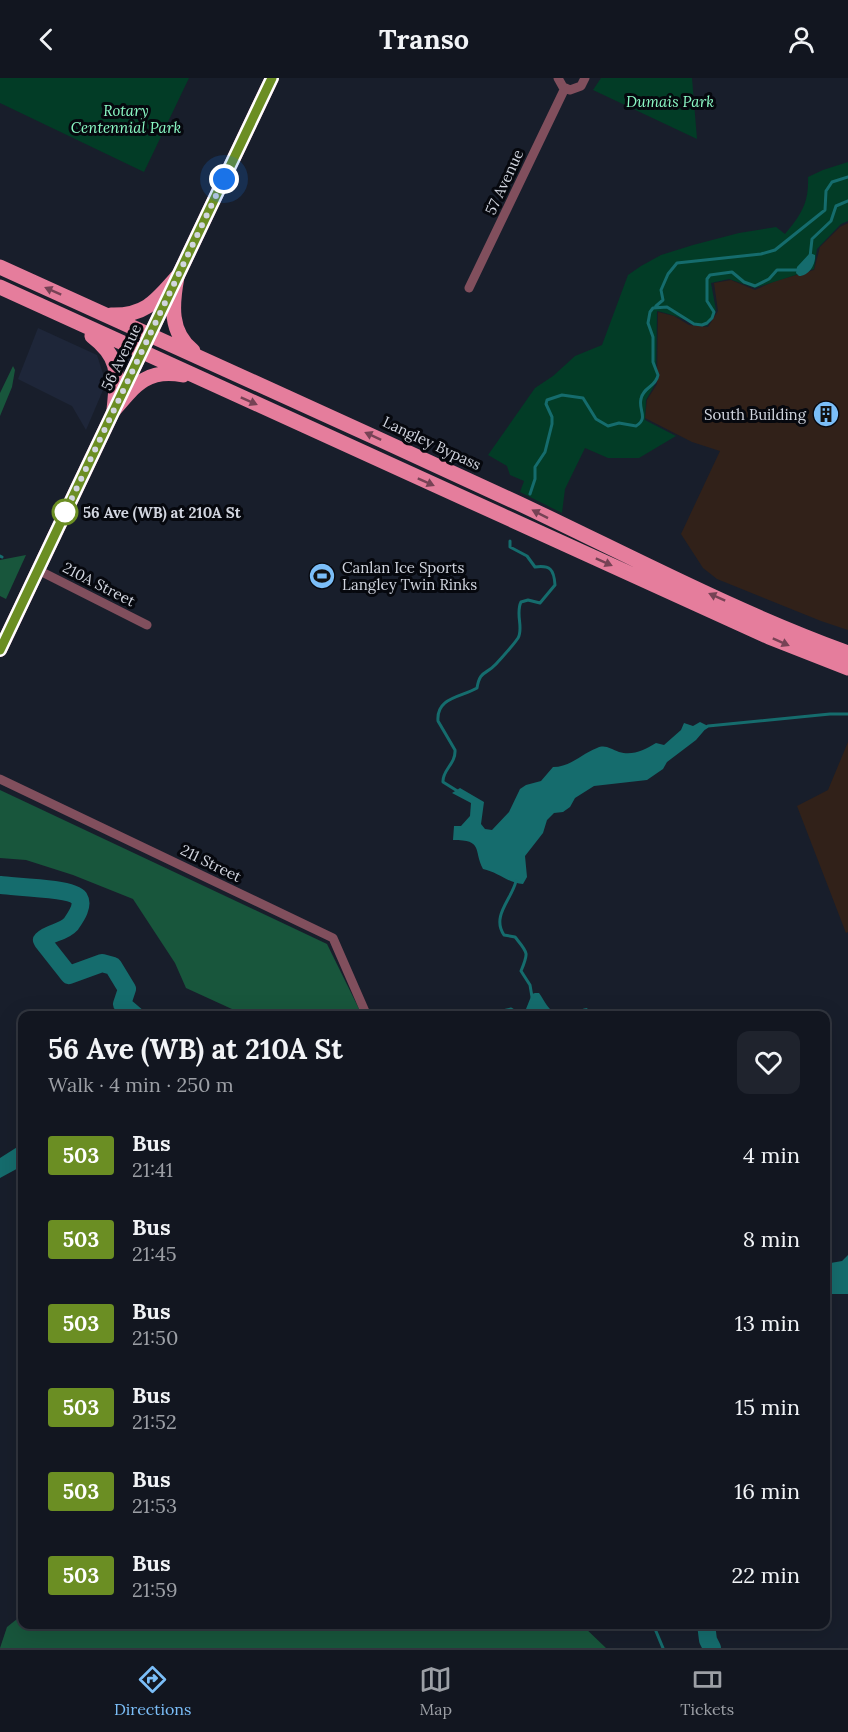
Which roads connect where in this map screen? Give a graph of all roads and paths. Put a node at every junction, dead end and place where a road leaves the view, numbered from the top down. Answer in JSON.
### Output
{"nodes":[{"id":1,"x":272,"y":78,"type":"edge"},
{"id":2,"x":558,"y":78,"type":"edge"},
{"id":3,"x":585,"y":78,"type":"edge"},
{"id":4,"x":565,"y":88,"type":"junction"},
{"id":5,"x":0,"y":267,"type":"edge"},
{"id":6,"x":177,"y":277,"type":"junction"},
{"id":7,"x":0,"y":287,"type":"edge"},
{"id":8,"x":469,"y":288,"type":"dead end"},
{"id":9,"x":106,"y":315,"type":"junction"},
{"id":10,"x":73,"y":321,"type":"junction"},
{"id":11,"x":150,"y":335,"type":"junction"},
{"id":12,"x":142,"y":352,"type":"junction"},
{"id":13,"x":204,"y":360,"type":"junction"},
{"id":14,"x":195,"y":377,"type":"junction"},
{"id":15,"x":114,"y":410,"type":"junction"},
{"id":16,"x":38,"y":570,"type":"junction"},
{"id":17,"x":147,"y":625,"type":"dead end"},
{"id":18,"x":0,"y":650,"type":"edge"},
{"id":19,"x":848,"y":653,"type":"edge"},
{"id":20,"x":848,"y":668,"type":"edge"},
{"id":21,"x":0,"y":779,"type":"edge"},
{"id":22,"x":365,"y":1011,"type":"edge"}],
"edges":[{"from":1,"to":6,"type":"main road","name":"56 Avenue"},
{"from":2,"to":4,"type":"street"},
{"from":3,"to":4,"type":"street"},
{"from":4,"to":8,"type":"street","name":"57 Avenue"},
{"from":9,"to":5,"type":"main road","name":"Langley Bypass","one_way":true},
{"from":6,"to":9,"type":"main road"},
{"from":6,"to":11,"type":"main road","name":"56 Avenue"},
{"from":6,"to":13,"type":"main road"},
{"from":7,"to":10,"type":"main road"},
{"from":9,"to":11,"type":"main road","name":"Langley Bypass"},
{"from":10,"to":12,"type":"main road"},
{"from":10,"to":15,"type":"main road"},
{"from":11,"to":12,"type":"main road","name":"56 Avenue"},
{"from":11,"to":13,"type":"main road","name":"Langley Bypass"},
{"from":12,"to":14,"type":"main road"},
{"from":12,"to":15,"type":"main road","name":"56 Avenue"},
{"from":19,"to":13,"type":"main road","name":"Langley Bypass","one_way":true},
{"from":14,"to":15,"type":"main road"},
{"from":14,"to":20,"type":"main road","one_way":true},
{"from":15,"to":16,"type":"main road","name":"56 Avenue"},
{"from":16,"to":17,"type":"street","name":"210A Street"},
{"from":16,"to":18,"type":"main road","name":"56 Avenue"},
{"from":21,"to":22,"type":"street","name":"211 Street"}]}
